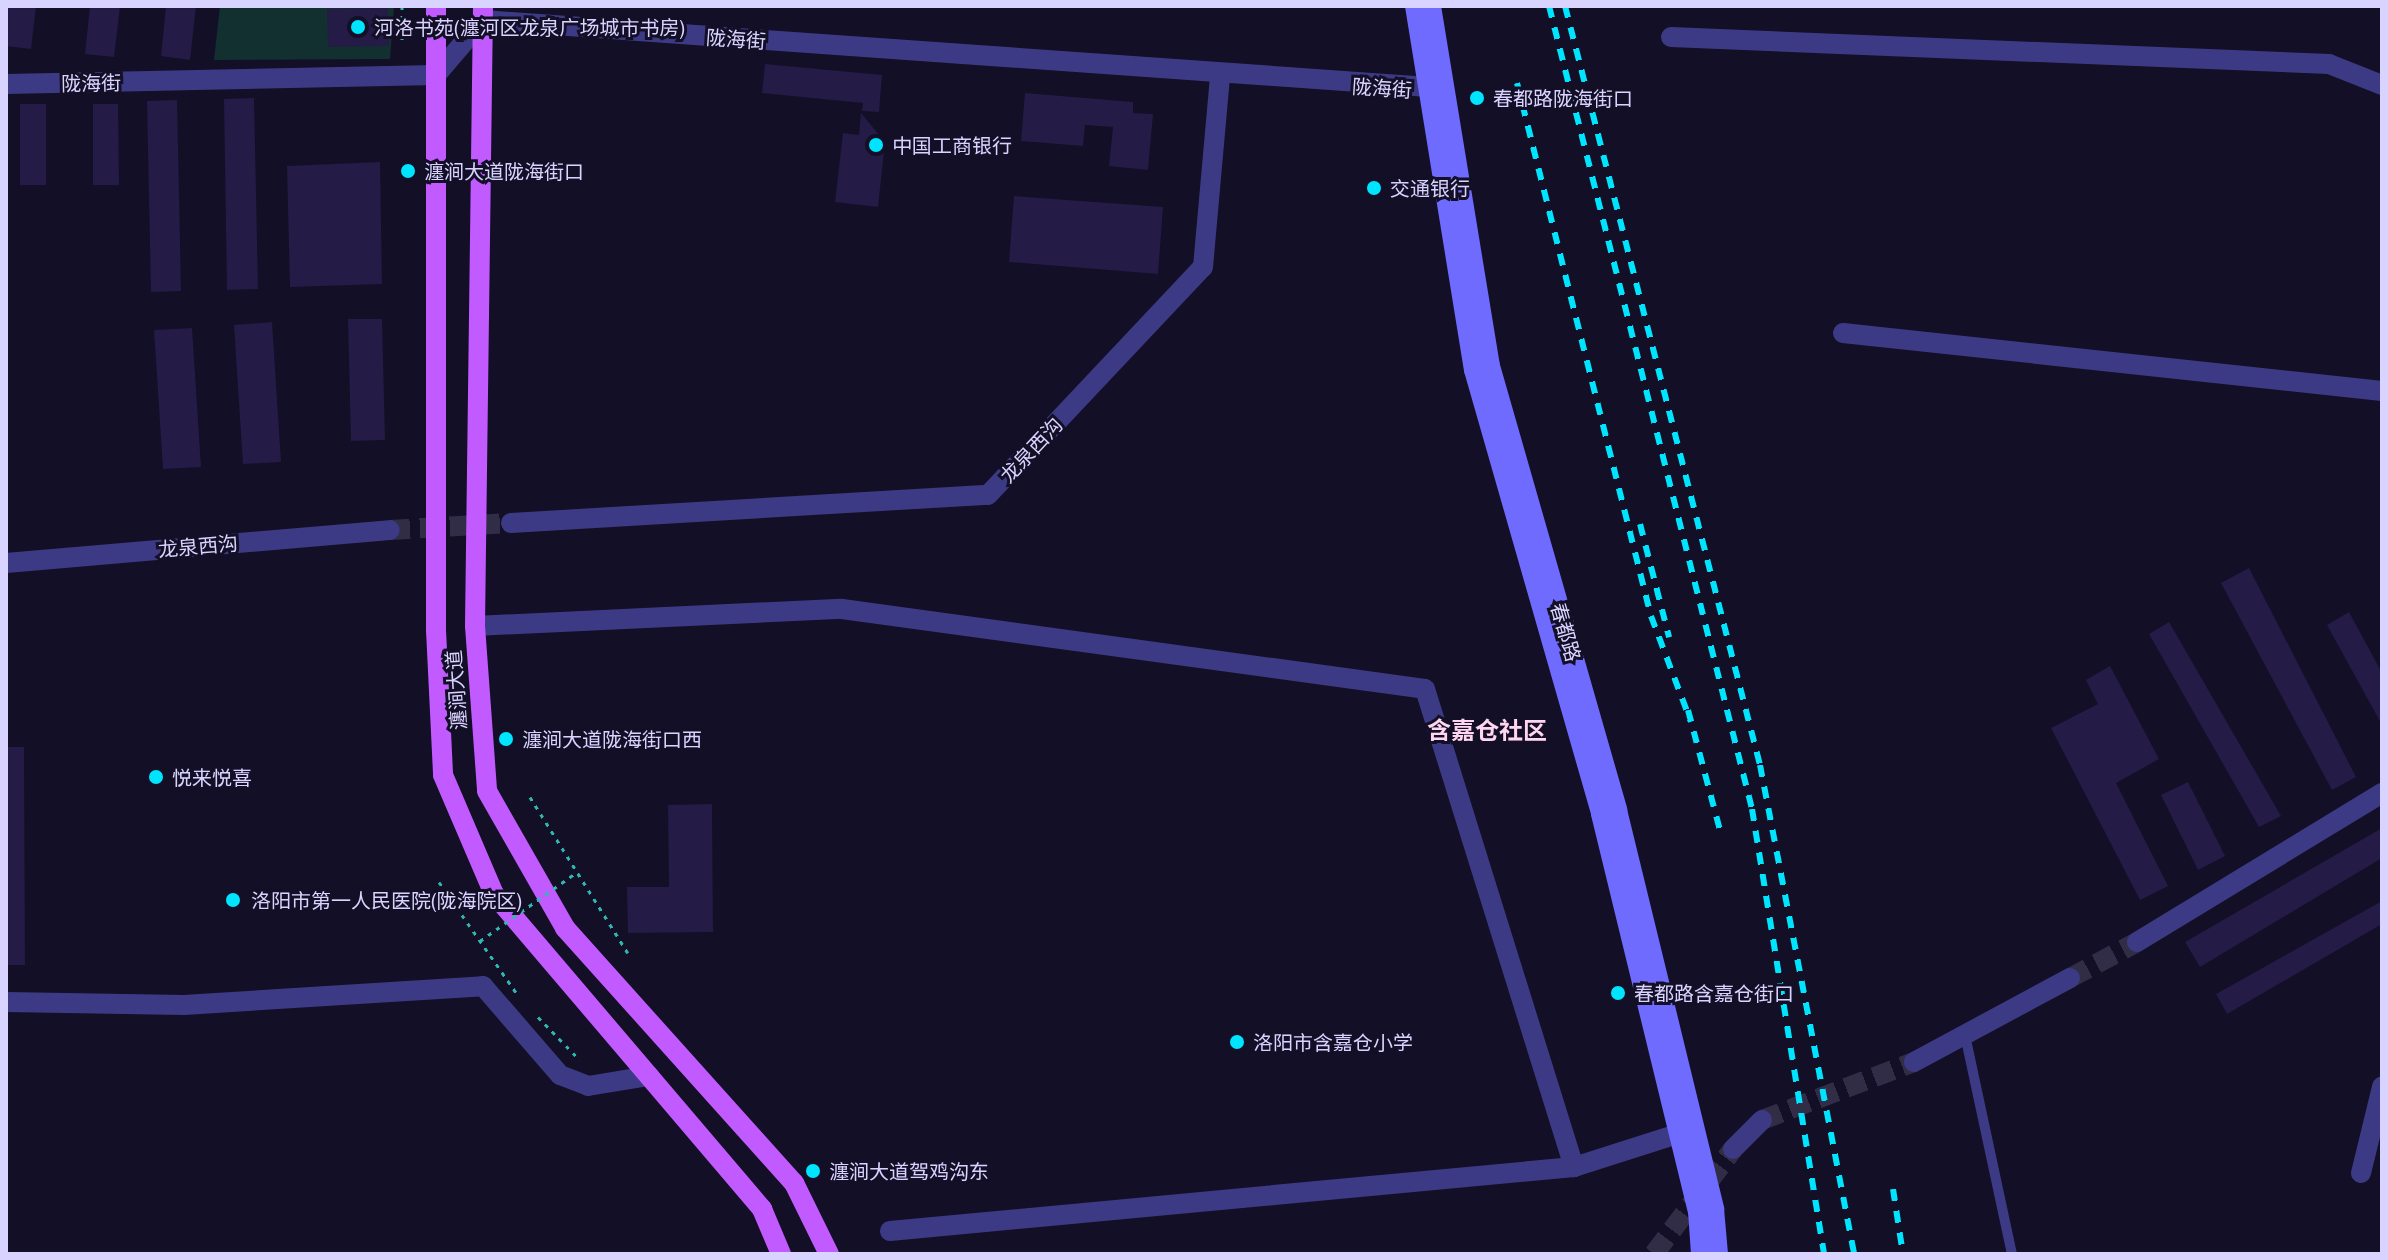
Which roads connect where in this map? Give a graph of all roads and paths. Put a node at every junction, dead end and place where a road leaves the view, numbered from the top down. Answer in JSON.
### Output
{"nodes":[{"id":1,"x":402,"y":6,"type":"edge"},
{"id":2,"x":436,"y":6,"type":"edge"},
{"id":3,"x":1415,"y":6,"type":"edge"},
{"id":4,"x":1431,"y":6,"type":"edge"},
{"id":5,"x":483,"y":13,"type":"edge"},
{"id":6,"x":1671,"y":37,"type":"dead end"},
{"id":7,"x":402,"y":44,"type":"dead end"},
{"id":8,"x":436,"y":75,"type":"junction"},
{"id":9,"x":1220,"y":75,"type":"junction"},
{"id":10,"x":6,"y":84,"type":"edge"},
{"id":11,"x":2382,"y":85,"type":"edge"},
{"id":12,"x":1436,"y":90,"type":"junction"},
{"id":13,"x":1843,"y":333,"type":"dead end"},
{"id":14,"x":2382,"y":391,"type":"edge"},
{"id":15,"x":511,"y":523,"type":"tunnel mouth"},
{"id":16,"x":390,"y":530,"type":"tunnel mouth"},
{"id":17,"x":6,"y":563,"type":"edge"},
{"id":18,"x":475,"y":626,"type":"junction"},
{"id":19,"x":2382,"y":793,"type":"edge"},
{"id":20,"x":530,"y":797,"type":"dead end"},
{"id":21,"x":577,"y":872,"type":"junction"},
{"id":22,"x":439,"y":882,"type":"dead end"},
{"id":23,"x":480,"y":941,"type":"junction"},
{"id":24,"x":2137,"y":942,"type":"tunnel mouth"},
{"id":25,"x":628,"y":953,"type":"dead end"},
{"id":26,"x":2070,"y":978,"type":"tunnel mouth"},
{"id":27,"x":6,"y":1002,"type":"edge"},
{"id":28,"x":524,"y":1004,"type":"dead end"},
{"id":29,"x":535,"y":1015,"type":"dead end"},
{"id":30,"x":1965,"y":1035,"type":"junction"},
{"id":31,"x":1914,"y":1062,"type":"tunnel mouth"},
{"id":32,"x":589,"y":1069,"type":"dead end"},
{"id":33,"x":649,"y":1076,"type":"junction"},
{"id":34,"x":2382,"y":1087,"type":"edge"},
{"id":35,"x":1762,"y":1120,"type":"tunnel mouth"},
{"id":36,"x":1686,"y":1130,"type":"junction"},
{"id":37,"x":1733,"y":1149,"type":"tunnel mouth"},
{"id":38,"x":1574,"y":1167,"type":"junction"},
{"id":39,"x":2361,"y":1173,"type":"dead end"},
{"id":40,"x":890,"y":1231,"type":"dead end"},
{"id":41,"x":781,"y":1254,"type":"edge"},
{"id":42,"x":829,"y":1254,"type":"edge"},
{"id":43,"x":1701,"y":1254,"type":"edge"},
{"id":44,"x":1718,"y":1254,"type":"edge"},
{"id":45,"x":2012,"y":1254,"type":"edge"}],
"edges":[{"from":1,"to":7,"type":"path"},
{"from":2,"to":8,"type":"main road","name":"瀍涧大道"},
{"from":3,"to":12,"type":"main road","name":"春都路"},
{"from":4,"to":12,"type":"main road","name":"春都路"},
{"from":5,"to":8,"type":"street"},
{"from":5,"to":9,"type":"street","name":"陇海街"},
{"from":5,"to":18,"type":"main road","name":"瀍涧大道"},
{"from":6,"to":11,"type":"street"},
{"from":8,"to":10,"type":"street","name":"陇海街"},
{"from":8,"to":33,"type":"main road","name":"瀍涧大道"},
{"from":9,"to":12,"type":"street","name":"陇海街"},
{"from":9,"to":15,"type":"street","name":"龙泉西沟"},
{"from":12,"to":36,"type":"main road","name":"春都路"},
{"from":13,"to":14,"type":"street"},
{"from":16,"to":17,"type":"street","name":"龙泉西沟"},
{"from":18,"to":38,"type":"street"},
{"from":18,"to":42,"type":"main road","name":"瀍涧大道"},
{"from":19,"to":24,"type":"street"},
{"from":20,"to":21,"type":"path"},
{"from":21,"to":23,"type":"path","bridge":true},
{"from":21,"to":25,"type":"path"},
{"from":22,"to":23,"type":"path"},
{"from":23,"to":28,"type":"path"},
{"from":26,"to":30,"type":"street"},
{"from":27,"to":33,"type":"street"},
{"from":29,"to":32,"type":"path"},
{"from":30,"to":31,"type":"street"},
{"from":30,"to":45,"type":"lane"},
{"from":33,"to":41,"type":"main road","name":"瀍涧大道"},
{"from":34,"to":39,"type":"street"},
{"from":35,"to":37,"type":"street"},
{"from":36,"to":38,"type":"street"},
{"from":36,"to":43,"type":"main road","name":"春都路"},
{"from":36,"to":44,"type":"main road","name":"春都路"},
{"from":38,"to":40,"type":"street"}]}
